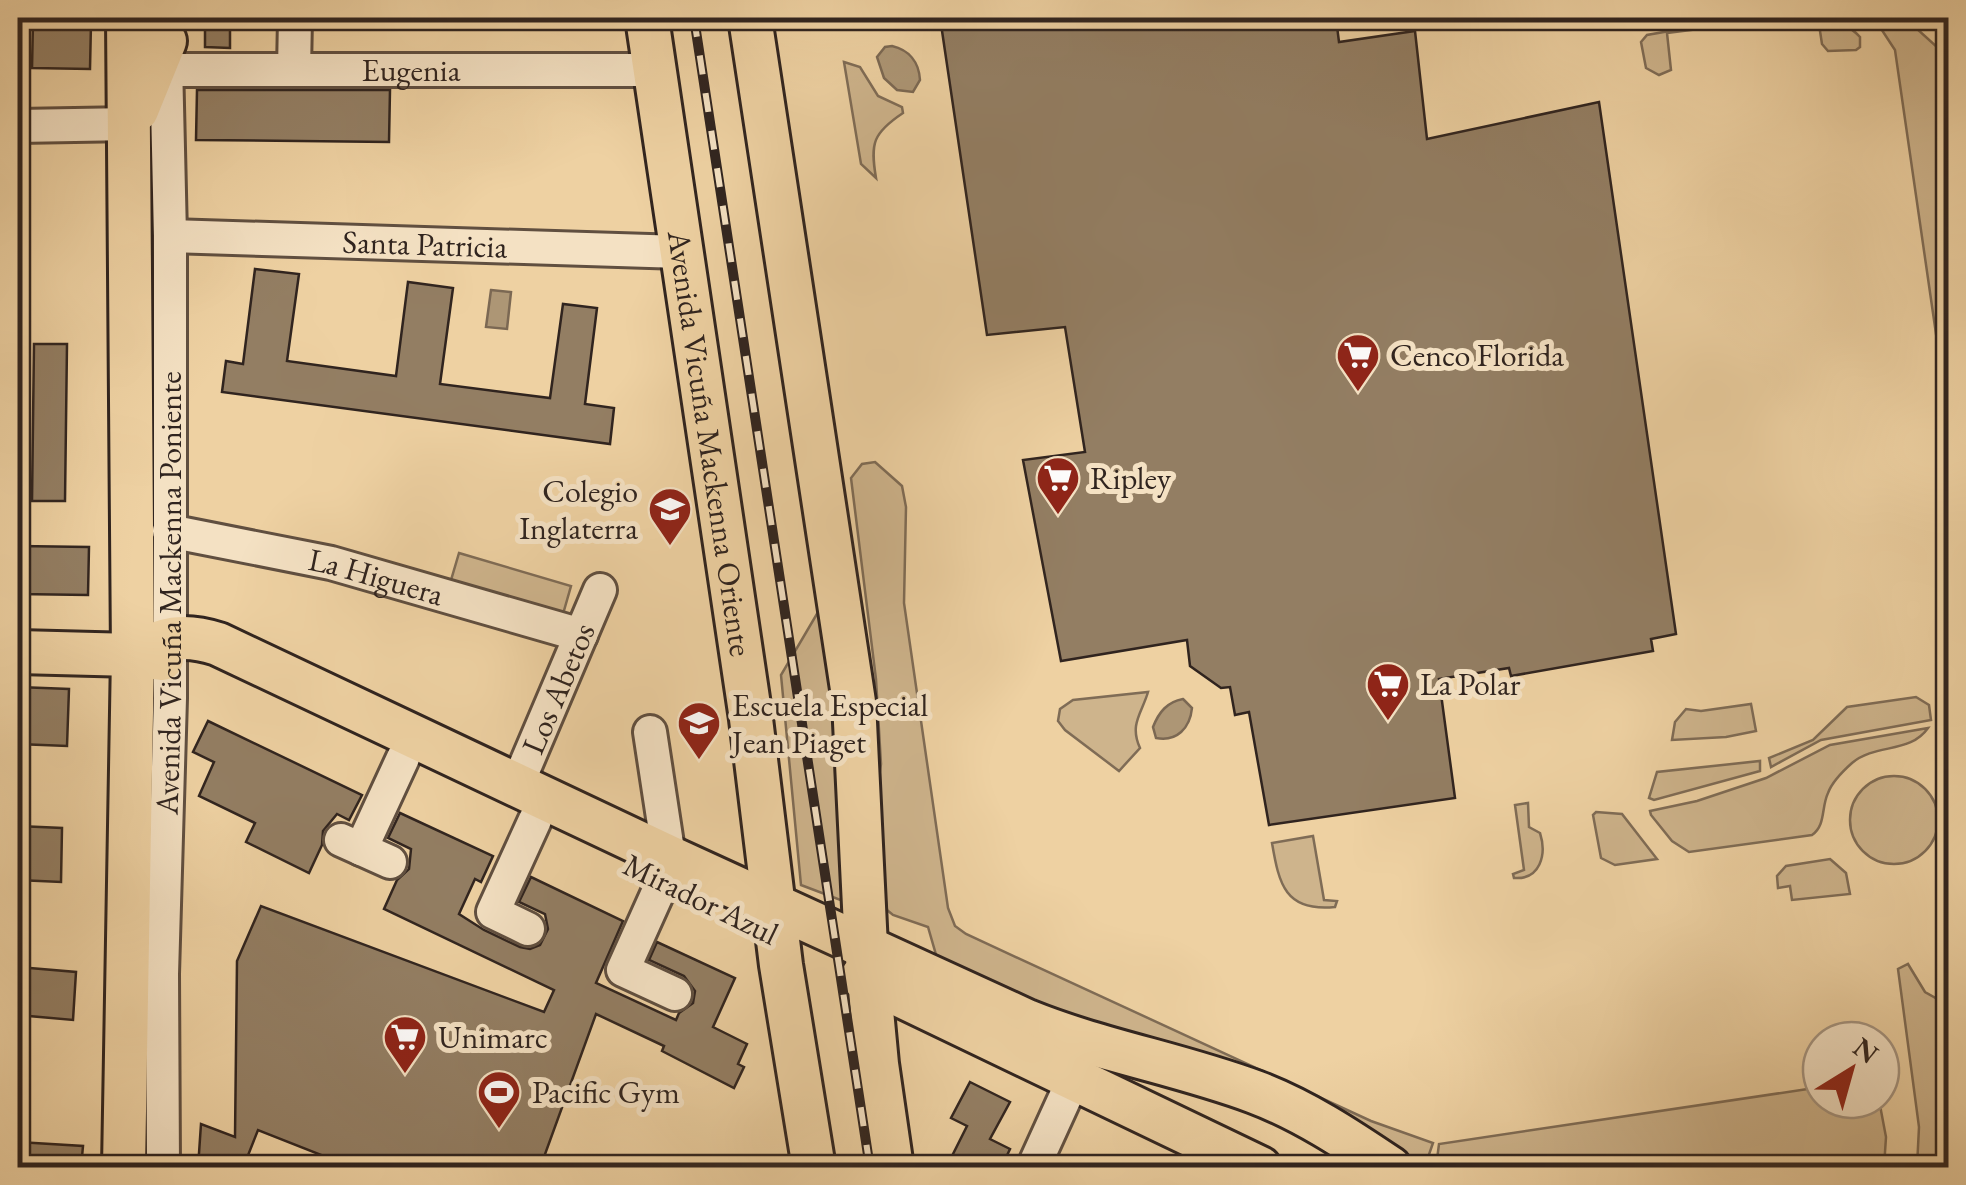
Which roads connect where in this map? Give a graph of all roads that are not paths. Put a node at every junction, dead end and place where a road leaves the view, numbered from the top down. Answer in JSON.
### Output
{"nodes":[{"id":1,"x":128,"y":18,"type":"edge"},
{"id":2,"x":295,"y":18,"type":"edge"},
{"id":3,"x":646,"y":18,"type":"edge"},
{"id":4,"x":750,"y":18,"type":"edge"},
{"id":5,"x":165,"y":43,"type":"edge"},
{"id":6,"x":294,"y":70,"type":"junction"},
{"id":7,"x":654,"y":70,"type":"junction"},
{"id":8,"x":131,"y":124,"type":"junction"},
{"id":9,"x":18,"y":126,"type":"edge"},
{"id":10,"x":170,"y":236,"type":"junction"},
{"id":11,"x":681,"y":252,"type":"junction"},
{"id":12,"x":169,"y":531,"type":"junction"},
{"id":13,"x":600,"y":590,"type":"dead end"},
{"id":14,"x":581,"y":635,"type":"junction"},
{"id":15,"x":157,"y":650,"type":"junction"},
{"id":16,"x":18,"y":652,"type":"edge"},
{"id":17,"x":650,"y":732,"type":"dead end"},
{"id":18,"x":402,"y":758,"type":"junction"},
{"id":19,"x":526,"y":802,"type":"junction"},
{"id":20,"x":364,"y":850,"type":"dead end"},
{"id":21,"x":666,"y":869,"type":"junction"},
{"id":22,"x":778,"y":921,"type":"junction"},
{"id":23,"x":528,"y":929,"type":"dead end"},
{"id":24,"x":868,"y":963,"type":"junction"},
{"id":25,"x":675,"y":994,"type":"dead end"},
{"id":26,"x":951,"y":1020,"type":"junction"},
{"id":27,"x":877,"y":1064,"type":"junction"},
{"id":28,"x":1074,"y":1078,"type":"junction"},
{"id":29,"x":125,"y":1090,"type":"junction"},
{"id":30,"x":1237,"y":1162,"type":"edge"},
{"id":31,"x":124,"y":1168,"type":"edge"},
{"id":32,"x":141,"y":1168,"type":"edge"},
{"id":33,"x":163,"y":1168,"type":"edge"},
{"id":34,"x":814,"y":1168,"type":"edge"},
{"id":35,"x":892,"y":1168,"type":"edge"},
{"id":36,"x":1033,"y":1168,"type":"edge"},
{"id":37,"x":1390,"y":1168,"type":"edge"}],
"edges":[{"from":1,"to":8,"type":"main road","name":"Avenida Vicuña Mackenna Poniente"},
{"from":2,"to":6,"type":"street"},
{"from":3,"to":7,"type":"main road","name":"Avenida Vicuña Mackenna Oriente"},
{"from":4,"to":24,"type":"main road"},
{"from":5,"to":6,"type":"street","name":"Eugenia"},
{"from":5,"to":8,"type":"main road"},
{"from":5,"to":10,"type":"street","name":"Avenida Vicuña Mackenna Poniente"},
{"from":6,"to":7,"type":"street","name":"Eugenia"},
{"from":7,"to":11,"type":"main road","name":"Avenida Vicuña Mackenna Oriente"},
{"from":8,"to":9,"type":"street"},
{"from":8,"to":15,"type":"main road","name":"Avenida Vicuña Mackenna Poniente"},
{"from":10,"to":11,"type":"street","name":"Santa Patricia"},
{"from":10,"to":12,"type":"street","name":"Avenida Vicuña Mackenna Poniente"},
{"from":11,"to":22,"type":"main road","name":"Avenida Vicuña Mackenna Oriente"},
{"from":12,"to":14,"type":"street","name":"La Higuera"},
{"from":12,"to":15,"type":"street","name":"Avenida Vicuña Mackenna Poniente"},
{"from":13,"to":14,"type":"street","name":"Los Abetos"},
{"from":14,"to":19,"type":"street","name":"Los Abetos"},
{"from":15,"to":16,"type":"main road","name":"Mirador Azul"},
{"from":15,"to":18,"type":"main road","name":"Mirador Azul"},
{"from":15,"to":19,"type":"main road","name":"Mirador Azul"},
{"from":15,"to":29,"type":"main road","name":"Avenida Vicuña Mackenna Poniente"},
{"from":15,"to":33,"type":"street","name":"Avenida Vicuña Mackenna Poniente"},
{"from":17,"to":21,"type":"street","name":"Mirador Azul"},
{"from":18,"to":19,"type":"main road","name":"Mirador Azul"},
{"from":18,"to":20,"type":"street"},
{"from":19,"to":21,"type":"main road","name":"Mirador Azul"},
{"from":19,"to":23,"type":"street","name":"Los Abetos"},
{"from":21,"to":22,"type":"main road","name":"Mirador Azul"},
{"from":21,"to":25,"type":"street"},
{"from":22,"to":24,"type":"main road","name":"Mirador Azul"},
{"from":22,"to":34,"type":"main road","name":"Avenida Vicuña Mackenna Oriente"},
{"from":24,"to":26,"type":"main road","name":"Mirador Azul"},
{"from":24,"to":27,"type":"main road"},
{"from":24,"to":37,"type":"main road","name":"Mirador Azul"},
{"from":26,"to":27,"type":"main road"},
{"from":26,"to":28,"type":"main road","name":"Mirador Azul"},
{"from":27,"to":35,"type":"main road"},
{"from":28,"to":30,"type":"main road","name":"Mirador Azul"},
{"from":28,"to":36,"type":"street"},
{"from":29,"to":31,"type":"main road","name":"Avenida Vicuña Mackenna Poniente"},
{"from":29,"to":32,"type":"main road"}]}
